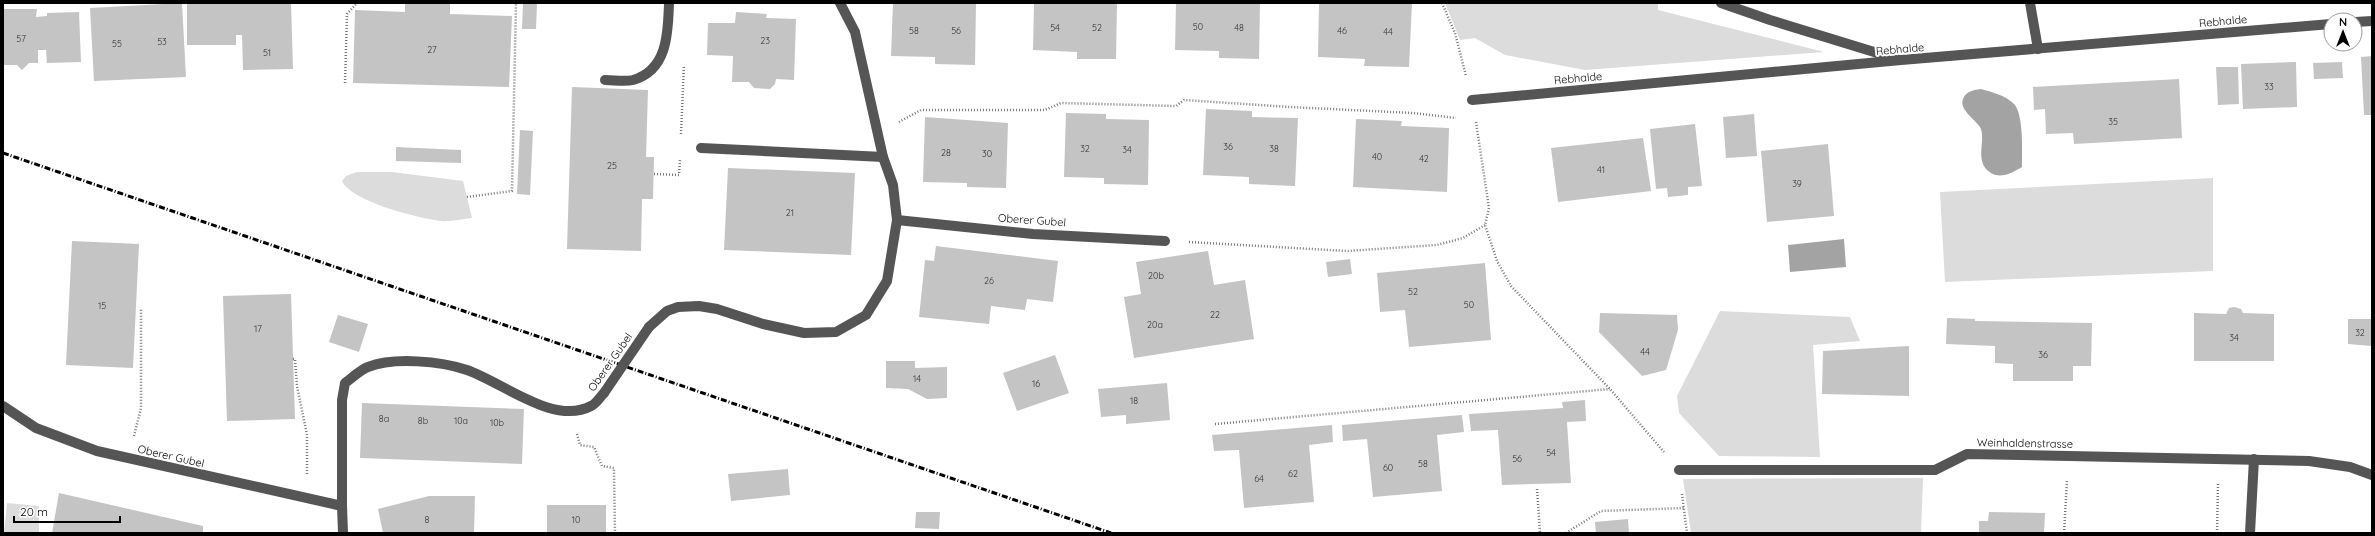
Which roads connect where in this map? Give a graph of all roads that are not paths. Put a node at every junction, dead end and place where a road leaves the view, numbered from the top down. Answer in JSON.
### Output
{"nodes":[{"id":1,"x":669,"y":3,"type":"edge"},
{"id":2,"x":840,"y":3,"type":"edge"},
{"id":3,"x":1721,"y":3,"type":"edge"},
{"id":4,"x":2030,"y":3,"type":"edge"},
{"id":5,"x":2323,"y":25,"type":"edge"},
{"id":6,"x":2038,"y":49,"type":"junction"},
{"id":7,"x":1901,"y":60,"type":"junction"},
{"id":8,"x":605,"y":80,"type":"dead end"},
{"id":9,"x":1472,"y":100,"type":"road end"},
{"id":10,"x":701,"y":148,"type":"dead end"},
{"id":11,"x":883,"y":157,"type":"junction"},
{"id":12,"x":897,"y":220,"type":"junction"},
{"id":13,"x":1165,"y":241,"type":"road end"},
{"id":14,"x":3,"y":406,"type":"edge"},
{"id":15,"x":2254,"y":460,"type":"junction"},
{"id":16,"x":1679,"y":470,"type":"road end"},
{"id":17,"x":2372,"y":475,"type":"edge"},
{"id":18,"x":342,"y":506,"type":"junction"},
{"id":19,"x":343,"y":533,"type":"edge"},
{"id":20,"x":2250,"y":533,"type":"edge"}],
"edges":[{"from":1,"to":8,"type":"street"},
{"from":2,"to":11,"type":"street","name":"Oberer Gubel"},
{"from":3,"to":7,"type":"street"},
{"from":4,"to":6,"type":"street"},
{"from":5,"to":6,"type":"street","name":"Rebhalde"},
{"from":6,"to":7,"type":"street","name":"Rebhalde"},
{"from":7,"to":9,"type":"street","name":"Rebhalde"},
{"from":10,"to":11,"type":"street"},
{"from":11,"to":12,"type":"street","name":"Oberer Gubel"},
{"from":12,"to":13,"type":"street","name":"Oberer Gubel"},
{"from":12,"to":18,"type":"street","name":"Oberer Gubel","bridge":true},
{"from":14,"to":18,"type":"street","name":"Oberer Gubel"},
{"from":15,"to":16,"type":"street","name":"Weinhaldenstrasse"},
{"from":15,"to":17,"type":"street","name":"Weinhaldenstrasse"},
{"from":15,"to":20,"type":"street"},
{"from":18,"to":19,"type":"street","name":"Oberer Gubel"}]}
